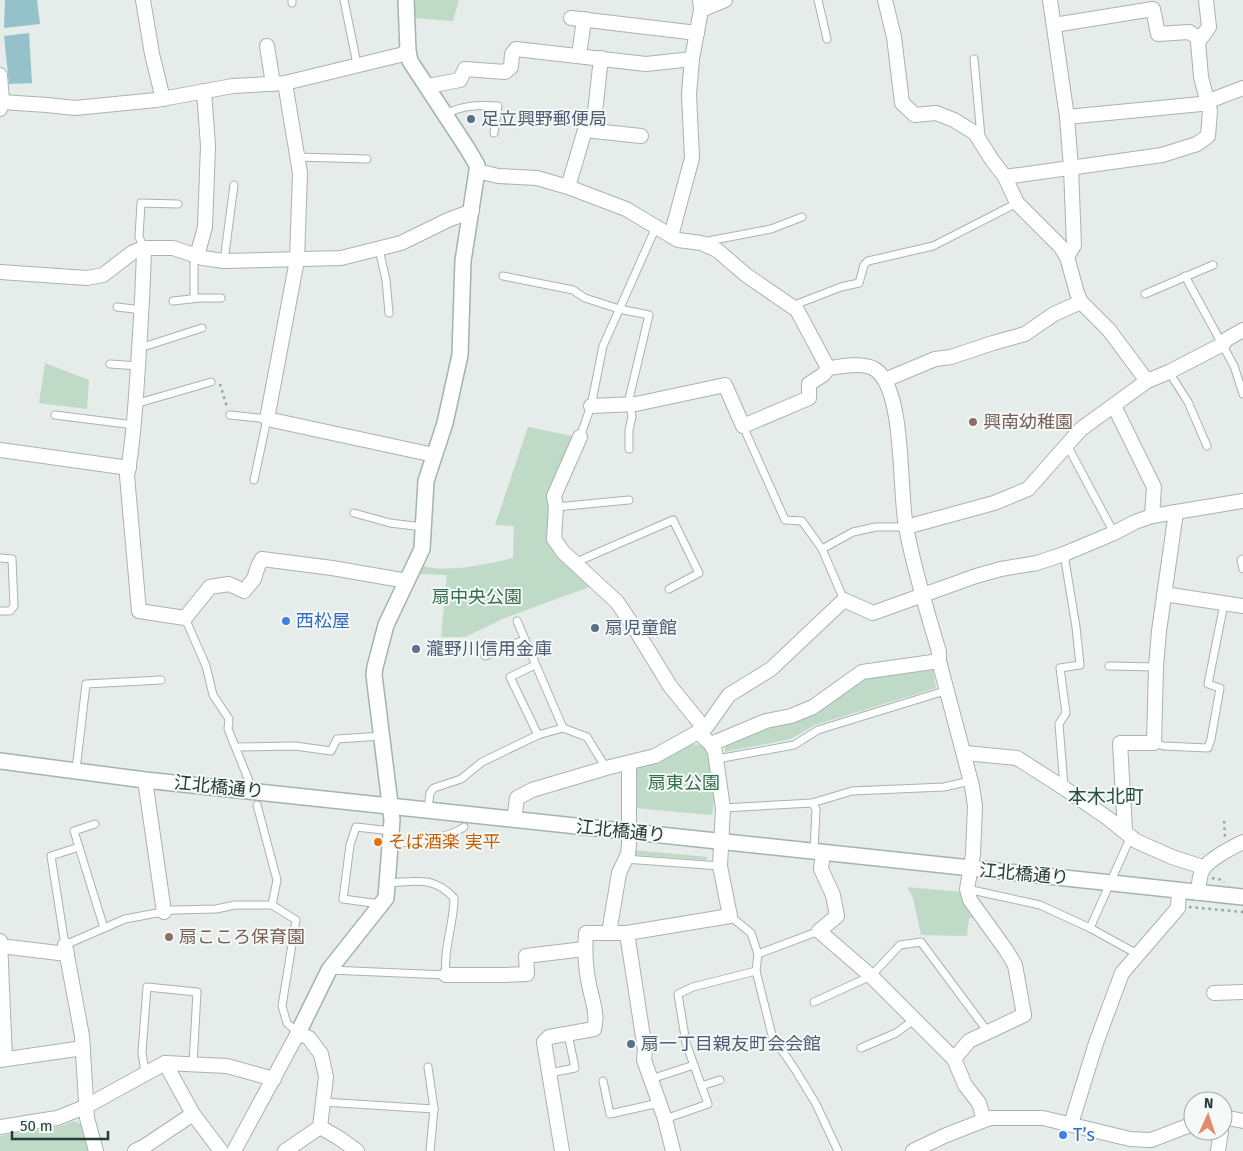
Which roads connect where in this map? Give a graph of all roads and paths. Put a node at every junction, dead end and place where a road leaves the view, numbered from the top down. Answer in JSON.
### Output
{"nodes":[{"id":1,"x":143,"y":0,"type":"edge"},
{"id":2,"x":344,"y":0,"type":"edge"},
{"id":3,"x":406,"y":0,"type":"edge"},
{"id":4,"x":725,"y":0,"type":"edge"},
{"id":5,"x":818,"y":0,"type":"edge"},
{"id":6,"x":885,"y":0,"type":"edge"},
{"id":7,"x":1050,"y":0,"type":"edge"},
{"id":8,"x":1206,"y":0,"type":"edge"},
{"id":9,"x":701,"y":5,"type":"edge"},
{"id":10,"x":1054,"y":25,"type":"junction"},
{"id":11,"x":697,"y":33,"type":"junction"},
{"id":12,"x":827,"y":39,"type":"dead end"},
{"id":13,"x":1200,"y":39,"type":"junction"},
{"id":14,"x":267,"y":46,"type":"dead end"},
{"id":15,"x":408,"y":51,"type":"junction"},
{"id":16,"x":580,"y":56,"type":"junction"},
{"id":17,"x":601,"y":58,"type":"junction"},
{"id":18,"x":692,"y":59,"type":"junction"},
{"id":19,"x":974,"y":59,"type":"dead end"},
{"id":20,"x":357,"y":64,"type":"junction"},
{"id":21,"x":0,"y":75,"type":"edge"},
{"id":22,"x":279,"y":83,"type":"junction"},
{"id":23,"x":428,"y":86,"type":"junction"},
{"id":24,"x":1243,"y":88,"type":"edge"},
{"id":25,"x":204,"y":91,"type":"junction"},
{"id":26,"x":163,"y":98,"type":"junction"},
{"id":27,"x":1207,"y":102,"type":"junction"},
{"id":28,"x":1,"y":106,"type":"edge"},
{"id":29,"x":446,"y":114,"type":"junction"},
{"id":30,"x":1067,"y":117,"type":"junction"},
{"id":31,"x":593,"y":130,"type":"junction"},
{"id":32,"x":494,"y":133,"type":"dead end"},
{"id":33,"x":641,"y":136,"type":"dead end"},
{"id":34,"x":981,"y":143,"type":"junction"},
{"id":35,"x":296,"y":157,"type":"junction"},
{"id":36,"x":367,"y":159,"type":"dead end"},
{"id":37,"x":1071,"y":168,"type":"junction"},
{"id":38,"x":478,"y":171,"type":"junction"},
{"id":39,"x":1005,"y":177,"type":"junction"},
{"id":40,"x":234,"y":185,"type":"dead end"},
{"id":41,"x":568,"y":187,"type":"junction"},
{"id":42,"x":1017,"y":203,"type":"junction"},
{"id":43,"x":178,"y":204,"type":"dead end"},
{"id":44,"x":472,"y":211,"type":"junction"},
{"id":45,"x":802,"y":217,"type":"dead end"},
{"id":46,"x":656,"y":227,"type":"junction"},
{"id":47,"x":671,"y":236,"type":"junction"},
{"id":48,"x":701,"y":243,"type":"junction"},
{"id":49,"x":144,"y":248,"type":"junction"},
{"id":50,"x":379,"y":248,"type":"junction"},
{"id":51,"x":197,"y":256,"type":"junction"},
{"id":52,"x":1067,"y":257,"type":"junction"},
{"id":53,"x":297,"y":260,"type":"junction"},
{"id":54,"x":224,"y":261,"type":"junction"},
{"id":55,"x":1213,"y":265,"type":"dead end"},
{"id":56,"x":0,"y":272,"type":"edge"},
{"id":57,"x":503,"y":276,"type":"dead end"},
{"id":58,"x":1185,"y":276,"type":"junction"},
{"id":59,"x":1145,"y":294,"type":"dead end"},
{"id":60,"x":194,"y":298,"type":"junction"},
{"id":61,"x":221,"y":298,"type":"dead end"},
{"id":62,"x":173,"y":301,"type":"dead end"},
{"id":63,"x":1081,"y":302,"type":"junction"},
{"id":64,"x":791,"y":306,"type":"junction"},
{"id":65,"x":117,"y":307,"type":"dead end"},
{"id":66,"x":619,"y":309,"type":"junction"},
{"id":67,"x":142,"y":310,"type":"junction"},
{"id":68,"x":389,"y":313,"type":"dead end"},
{"id":69,"x":202,"y":328,"type":"dead end"},
{"id":70,"x":1243,"y":330,"type":"edge"},
{"id":71,"x":1222,"y":344,"type":"junction"},
{"id":72,"x":140,"y":348,"type":"junction"},
{"id":73,"x":110,"y":364,"type":"dead end"},
{"id":74,"x":138,"y":366,"type":"junction"},
{"id":75,"x":828,"y":368,"type":"junction"},
{"id":76,"x":1169,"y":372,"type":"junction"},
{"id":77,"x":886,"y":380,"type":"junction"},
{"id":78,"x":1147,"y":381,"type":"junction"},
{"id":79,"x":211,"y":382,"type":"joint"},
{"id":80,"x":1243,"y":394,"type":"edge"},
{"id":81,"x":136,"y":404,"type":"junction"},
{"id":82,"x":630,"y":404,"type":"junction"},
{"id":83,"x":591,"y":406,"type":"junction"},
{"id":84,"x":1114,"y":406,"type":"junction"},
{"id":85,"x":230,"y":414,"type":"joint"},
{"id":86,"x":55,"y":415,"type":"dead end"},
{"id":87,"x":267,"y":419,"type":"junction"},
{"id":88,"x":134,"y":425,"type":"junction"},
{"id":89,"x":743,"y":426,"type":"junction"},
{"id":90,"x":580,"y":436,"type":"joint"},
{"id":91,"x":1067,"y":444,"type":"junction"},
{"id":92,"x":1207,"y":446,"type":"dead end"},
{"id":93,"x":629,"y":449,"type":"dead end"},
{"id":94,"x":0,"y":450,"type":"edge"},
{"id":95,"x":434,"y":455,"type":"junction"},
{"id":96,"x":129,"y":468,"type":"junction"},
{"id":97,"x":254,"y":480,"type":"dead end"},
{"id":98,"x":629,"y":500,"type":"dead end"},
{"id":99,"x":1243,"y":501,"type":"edge"},
{"id":100,"x":556,"y":507,"type":"junction"},
{"id":101,"x":1176,"y":512,"type":"junction"},
{"id":102,"x":354,"y":513,"type":"dead end"},
{"id":103,"x":1152,"y":516,"type":"junction"},
{"id":104,"x":906,"y":526,"type":"junction"},
{"id":105,"x":423,"y":527,"type":"junction"},
{"id":106,"x":1114,"y":533,"type":"junction"},
{"id":107,"x":822,"y":549,"type":"junction"},
{"id":108,"x":1064,"y":554,"type":"junction"},
{"id":109,"x":0,"y":558,"type":"edge"},
{"id":110,"x":1243,"y":559,"type":"edge"},
{"id":111,"x":574,"y":563,"type":"junction"},
{"id":112,"x":1243,"y":569,"type":"edge"},
{"id":113,"x":407,"y":581,"type":"junction"},
{"id":114,"x":669,"y":589,"type":"dead end"},
{"id":115,"x":1164,"y":594,"type":"junction"},
{"id":116,"x":922,"y":596,"type":"junction"},
{"id":117,"x":844,"y":600,"type":"junction"},
{"id":118,"x":1224,"y":604,"type":"junction"},
{"id":119,"x":1243,"y":606,"type":"edge"},
{"id":120,"x":0,"y":611,"type":"edge"},
{"id":121,"x":185,"y":618,"type":"junction"},
{"id":122,"x":517,"y":621,"type":"dead end"},
{"id":123,"x":524,"y":640,"type":"junction"},
{"id":124,"x":485,"y":656,"type":"dead end"},
{"id":125,"x":939,"y":661,"type":"junction"},
{"id":126,"x":535,"y":665,"type":"junction"},
{"id":127,"x":1109,"y":666,"type":"dead end"},
{"id":128,"x":1156,"y":667,"type":"junction"},
{"id":129,"x":160,"y":680,"type":"dead end"},
{"id":130,"x":948,"y":690,"type":"junction"},
{"id":131,"x":563,"y":728,"type":"junction"},
{"id":132,"x":702,"y":730,"type":"junction"},
{"id":133,"x":538,"y":735,"type":"junction"},
{"id":134,"x":382,"y":736,"type":"junction"},
{"id":135,"x":711,"y":744,"type":"junction"},
{"id":136,"x":1154,"y":744,"type":"junction"},
{"id":137,"x":236,"y":746,"type":"junction"},
{"id":138,"x":964,"y":752,"type":"junction"},
{"id":139,"x":717,"y":758,"type":"junction"},
{"id":140,"x":0,"y":761,"type":"edge"},
{"id":141,"x":629,"y":763,"type":"junction"},
{"id":142,"x":606,"y":768,"type":"junction"},
{"id":143,"x":76,"y":770,"type":"junction"},
{"id":144,"x":145,"y":780,"type":"junction"},
{"id":145,"x":970,"y":781,"type":"junction"},
{"id":146,"x":1064,"y":788,"type":"junction"},
{"id":147,"x":255,"y":798,"type":"junction"},
{"id":148,"x":812,"y":803,"type":"junction"},
{"id":149,"x":392,"y":806,"type":"junction"},
{"id":150,"x":723,"y":808,"type":"junction"},
{"id":151,"x":428,"y":809,"type":"junction"},
{"id":152,"x":514,"y":820,"type":"junction"},
{"id":153,"x":95,"y":824,"type":"dead end"},
{"id":154,"x":464,"y":827,"type":"dead end"},
{"id":155,"x":629,"y":833,"type":"junction"},
{"id":156,"x":1128,"y":833,"type":"junction"},
{"id":157,"x":391,"y":838,"type":"junction"},
{"id":158,"x":720,"y":841,"type":"junction"},
{"id":159,"x":1243,"y":842,"type":"edge"},
{"id":160,"x":79,"y":847,"type":"junction"},
{"id":161,"x":818,"y":852,"type":"junction"},
{"id":162,"x":625,"y":859,"type":"junction"},
{"id":163,"x":720,"y":866,"type":"junction"},
{"id":164,"x":1204,"y":867,"type":"junction"},
{"id":165,"x":970,"y":869,"type":"junction"},
{"id":166,"x":387,"y":883,"type":"junction"},
{"id":167,"x":1110,"y":883,"type":"junction"},
{"id":168,"x":968,"y":889,"type":"junction"},
{"id":169,"x":1198,"y":892,"type":"junction"},
{"id":170,"x":1243,"y":897,"type":"edge"},
{"id":171,"x":1178,"y":898,"type":"junction"},
{"id":172,"x":382,"y":905,"type":"junction"},
{"id":173,"x":272,"y":906,"type":"junction"},
{"id":174,"x":164,"y":912,"type":"junction"},
{"id":175,"x":1243,"y":912,"type":"edge"},
{"id":176,"x":730,"y":916,"type":"junction"},
{"id":177,"x":104,"y":928,"type":"junction"},
{"id":178,"x":1090,"y":928,"type":"junction"},
{"id":179,"x":819,"y":931,"type":"junction"},
{"id":180,"x":609,"y":933,"type":"junction"},
{"id":181,"x":627,"y":934,"type":"junction"},
{"id":182,"x":0,"y":944,"type":"edge"},
{"id":183,"x":66,"y":949,"type":"junction"},
{"id":184,"x":584,"y":949,"type":"junction"},
{"id":185,"x":758,"y":954,"type":"junction"},
{"id":186,"x":1139,"y":955,"type":"junction"},
{"id":187,"x":329,"y":970,"type":"junction"},
{"id":188,"x":756,"y":971,"type":"junction"},
{"id":189,"x":446,"y":975,"type":"junction"},
{"id":190,"x":871,"y":976,"type":"junction"},
{"id":191,"x":1214,"y":992,"type":"dead end"},
{"id":192,"x":1243,"y":992,"type":"edge"},
{"id":193,"x":814,"y":1002,"type":"dead end"},
{"id":194,"x":915,"y":1019,"type":"junction"},
{"id":195,"x":988,"y":1032,"type":"junction"},
{"id":196,"x":298,"y":1034,"type":"junction"},
{"id":197,"x":568,"y":1034,"type":"junction"},
{"id":198,"x":83,"y":1048,"type":"junction"},
{"id":199,"x":861,"y":1048,"type":"dead end"},
{"id":200,"x":2,"y":1059,"type":"edge"},
{"id":201,"x":954,"y":1059,"type":"junction"},
{"id":202,"x":165,"y":1063,"type":"junction"},
{"id":203,"x":193,"y":1064,"type":"junction"},
{"id":204,"x":694,"y":1065,"type":"junction"},
{"id":205,"x":428,"y":1067,"type":"dead end"},
{"id":206,"x":550,"y":1073,"type":"junction"},
{"id":207,"x":145,"y":1074,"type":"junction"},
{"id":208,"x":274,"y":1079,"type":"junction"},
{"id":209,"x":651,"y":1079,"type":"junction"},
{"id":210,"x":720,"y":1080,"type":"dead end"},
{"id":211,"x":604,"y":1081,"type":"dead end"},
{"id":212,"x":701,"y":1086,"type":"junction"},
{"id":213,"x":323,"y":1102,"type":"junction"},
{"id":214,"x":659,"y":1102,"type":"junction"},
{"id":215,"x":85,"y":1107,"type":"junction"},
{"id":216,"x":434,"y":1109,"type":"junction"},
{"id":217,"x":192,"y":1114,"type":"junction"},
{"id":218,"x":666,"y":1119,"type":"junction"},
{"id":219,"x":984,"y":1120,"type":"junction"},
{"id":220,"x":1072,"y":1124,"type":"junction"},
{"id":221,"x":0,"y":1127,"type":"edge"},
{"id":222,"x":320,"y":1127,"type":"junction"},
{"id":223,"x":1183,"y":1129,"type":"edge"},
{"id":224,"x":1150,"y":1146,"type":"edge"},
{"id":225,"x":143,"y":1149,"type":"edge"},
{"id":226,"x":96,"y":1151,"type":"edge"},
{"id":227,"x":221,"y":1151,"type":"edge"},
{"id":228,"x":234,"y":1151,"type":"edge"},
{"id":229,"x":285,"y":1151,"type":"edge"},
{"id":230,"x":357,"y":1151,"type":"edge"},
{"id":231,"x":430,"y":1151,"type":"edge"},
{"id":232,"x":562,"y":1151,"type":"edge"},
{"id":233,"x":673,"y":1151,"type":"edge"},
{"id":234,"x":838,"y":1151,"type":"edge"},
{"id":235,"x":914,"y":1151,"type":"edge"}],
"edges":[{"from":1,"to":26,"type":"street"},
{"from":2,"to":20,"type":"lane"},
{"from":3,"to":15,"type":"main road"},
{"from":4,"to":9,"type":"street"},
{"from":5,"to":12,"type":"lane"},
{"from":6,"to":34,"type":"street"},
{"from":7,"to":10,"type":"street"},
{"from":8,"to":13,"type":"street"},
{"from":9,"to":11,"type":"street"},
{"from":10,"to":13,"type":"street"},
{"from":10,"to":30,"type":"street"},
{"from":11,"to":16,"type":"street"},
{"from":11,"to":18,"type":"street"},
{"from":13,"to":27,"type":"street"},
{"from":14,"to":22,"type":"street"},
{"from":15,"to":20,"type":"street"},
{"from":15,"to":23,"type":"main road"},
{"from":16,"to":17,"type":"street"},
{"from":16,"to":23,"type":"street"},
{"from":17,"to":18,"type":"street"},
{"from":17,"to":31,"type":"street"},
{"from":18,"to":47,"type":"street"},
{"from":19,"to":34,"type":"lane"},
{"from":20,"to":22,"type":"street"},
{"from":21,"to":28,"type":"street"},
{"from":22,"to":25,"type":"street"},
{"from":22,"to":35,"type":"street"},
{"from":23,"to":29,"type":"main road"},
{"from":24,"to":27,"type":"street"},
{"from":25,"to":26,"type":"street"},
{"from":25,"to":51,"type":"street"},
{"from":26,"to":28,"type":"street"},
{"from":27,"to":30,"type":"street"},
{"from":27,"to":37,"type":"street"},
{"from":29,"to":32,"type":"lane"},
{"from":29,"to":38,"type":"main road"},
{"from":30,"to":37,"type":"street"},
{"from":31,"to":33,"type":"street"},
{"from":31,"to":41,"type":"street"},
{"from":34,"to":39,"type":"street"},
{"from":35,"to":36,"type":"lane"},
{"from":35,"to":53,"type":"street"},
{"from":37,"to":39,"type":"street"},
{"from":37,"to":52,"type":"street"},
{"from":38,"to":41,"type":"street"},
{"from":38,"to":44,"type":"main road"},
{"from":39,"to":42,"type":"street"},
{"from":40,"to":54,"type":"lane"},
{"from":41,"to":46,"type":"street"},
{"from":42,"to":52,"type":"street"},
{"from":42,"to":64,"type":"lane"},
{"from":43,"to":49,"type":"lane"},
{"from":44,"to":50,"type":"street"},
{"from":44,"to":95,"type":"main road"},
{"from":45,"to":48,"type":"lane"},
{"from":46,"to":47,"type":"street"},
{"from":46,"to":66,"type":"lane"},
{"from":47,"to":48,"type":"street"},
{"from":48,"to":64,"type":"street"},
{"from":49,"to":51,"type":"street"},
{"from":49,"to":56,"type":"street"},
{"from":49,"to":67,"type":"street"},
{"from":50,"to":53,"type":"street"},
{"from":50,"to":68,"type":"lane"},
{"from":51,"to":54,"type":"street"},
{"from":51,"to":60,"type":"lane"},
{"from":52,"to":63,"type":"street"},
{"from":53,"to":54,"type":"street"},
{"from":53,"to":87,"type":"street"},
{"from":55,"to":58,"type":"lane"},
{"from":57,"to":66,"type":"lane"},
{"from":58,"to":59,"type":"lane"},
{"from":58,"to":71,"type":"lane"},
{"from":60,"to":61,"type":"lane"},
{"from":60,"to":62,"type":"lane"},
{"from":63,"to":77,"type":"street"},
{"from":63,"to":78,"type":"street"},
{"from":64,"to":75,"type":"street"},
{"from":65,"to":67,"type":"lane"},
{"from":66,"to":82,"type":"lane"},
{"from":66,"to":83,"type":"lane"},
{"from":67,"to":72,"type":"street"},
{"from":69,"to":72,"type":"lane"},
{"from":70,"to":71,"type":"street"},
{"from":71,"to":76,"type":"street"},
{"from":71,"to":80,"type":"lane"},
{"from":72,"to":74,"type":"street"},
{"from":73,"to":74,"type":"lane"},
{"from":74,"to":81,"type":"street"},
{"from":75,"to":77,"type":"street"},
{"from":75,"to":89,"type":"street"},
{"from":76,"to":78,"type":"street"},
{"from":76,"to":92,"type":"lane"},
{"from":77,"to":104,"type":"street"},
{"from":78,"to":84,"type":"street"},
{"from":79,"to":81,"type":"lane"},
{"from":79,"to":85,"type":"path"},
{"from":81,"to":88,"type":"street"},
{"from":82,"to":83,"type":"street"},
{"from":82,"to":89,"type":"street"},
{"from":82,"to":93,"type":"lane"},
{"from":83,"to":90,"type":"lane"},
{"from":84,"to":91,"type":"street"},
{"from":84,"to":103,"type":"street"},
{"from":85,"to":87,"type":"lane"},
{"from":86,"to":88,"type":"lane"},
{"from":87,"to":95,"type":"street"},
{"from":87,"to":97,"type":"lane"},
{"from":88,"to":96,"type":"street"},
{"from":89,"to":107,"type":"lane"},
{"from":90,"to":100,"type":"street"},
{"from":91,"to":104,"type":"street"},
{"from":91,"to":106,"type":"lane"},
{"from":94,"to":96,"type":"street"},
{"from":95,"to":105,"type":"main road"},
{"from":96,"to":121,"type":"street"},
{"from":98,"to":100,"type":"lane"},
{"from":99,"to":101,"type":"street"},
{"from":100,"to":111,"type":"street"},
{"from":101,"to":103,"type":"street"},
{"from":101,"to":115,"type":"street"},
{"from":102,"to":105,"type":"lane"},
{"from":103,"to":106,"type":"street"},
{"from":104,"to":107,"type":"lane"},
{"from":104,"to":116,"type":"street"},
{"from":105,"to":113,"type":"main road"},
{"from":106,"to":108,"type":"street"},
{"from":107,"to":117,"type":"lane"},
{"from":108,"to":116,"type":"street"},
{"from":108,"to":146,"type":"lane"},
{"from":109,"to":120,"type":"lane"},
{"from":110,"to":112,"type":"lane"},
{"from":111,"to":114,"type":"lane"},
{"from":111,"to":132,"type":"street"},
{"from":113,"to":121,"type":"street"},
{"from":113,"to":134,"type":"main road"},
{"from":115,"to":118,"type":"street"},
{"from":115,"to":128,"type":"street"},
{"from":116,"to":117,"type":"street"},
{"from":116,"to":125,"type":"street"},
{"from":117,"to":132,"type":"street"},
{"from":118,"to":119,"type":"street"},
{"from":118,"to":136,"type":"lane"},
{"from":121,"to":137,"type":"lane"},
{"from":122,"to":123,"type":"lane"},
{"from":123,"to":124,"type":"lane"},
{"from":123,"to":126,"type":"lane"},
{"from":125,"to":130,"type":"street"},
{"from":125,"to":135,"type":"street"},
{"from":126,"to":131,"type":"lane"},
{"from":126,"to":133,"type":"lane"},
{"from":127,"to":128,"type":"lane"},
{"from":128,"to":136,"type":"street"},
{"from":129,"to":143,"type":"lane"},
{"from":130,"to":138,"type":"street"},
{"from":130,"to":139,"type":"lane"},
{"from":131,"to":133,"type":"lane"},
{"from":131,"to":142,"type":"lane"},
{"from":132,"to":135,"type":"street"},
{"from":132,"to":141,"type":"street"},
{"from":133,"to":151,"type":"lane"},
{"from":134,"to":137,"type":"lane"},
{"from":134,"to":149,"type":"main road"},
{"from":135,"to":139,"type":"street"},
{"from":136,"to":156,"type":"street"},
{"from":137,"to":147,"type":"lane"},
{"from":138,"to":145,"type":"street"},
{"from":138,"to":146,"type":"street"},
{"from":139,"to":150,"type":"street"},
{"from":140,"to":143,"type":"main road","name":"江北橋通り"},
{"from":141,"to":142,"type":"street"},
{"from":141,"to":155,"type":"street"},
{"from":142,"to":152,"type":"street"},
{"from":143,"to":144,"type":"main road","name":"江北橋通り"},
{"from":144,"to":147,"type":"main road","name":"江北橋通り"},
{"from":144,"to":174,"type":"street"},
{"from":145,"to":148,"type":"lane"},
{"from":145,"to":165,"type":"street"},
{"from":146,"to":156,"type":"street"},
{"from":147,"to":149,"type":"main road","name":"江北橋通り"},
{"from":147,"to":173,"type":"lane"},
{"from":148,"to":150,"type":"lane"},
{"from":148,"to":161,"type":"lane"},
{"from":149,"to":151,"type":"main road","name":"江北橋通り"},
{"from":149,"to":157,"type":"main road"},
{"from":150,"to":158,"type":"street"},
{"from":151,"to":152,"type":"main road","name":"江北橋通り"},
{"from":152,"to":155,"type":"main road","name":"江北橋通り"},
{"from":153,"to":160,"type":"lane"},
{"from":154,"to":157,"type":"lane"},
{"from":155,"to":158,"type":"main road","name":"江北橋通り"},
{"from":155,"to":162,"type":"street"},
{"from":156,"to":164,"type":"street"},
{"from":156,"to":167,"type":"lane"},
{"from":157,"to":166,"type":"main road"},
{"from":157,"to":172,"type":"lane"},
{"from":158,"to":161,"type":"main road","name":"江北橋通り"},
{"from":158,"to":163,"type":"street"},
{"from":159,"to":164,"type":"street"},
{"from":160,"to":177,"type":"lane"},
{"from":160,"to":183,"type":"lane"},
{"from":161,"to":165,"type":"main road","name":"江北橋通り"},
{"from":161,"to":179,"type":"street"},
{"from":162,"to":163,"type":"lane"},
{"from":162,"to":180,"type":"street"},
{"from":163,"to":176,"type":"street"},
{"from":164,"to":169,"type":"street"},
{"from":165,"to":167,"type":"main road","name":"江北橋通り"},
{"from":165,"to":168,"type":"street"},
{"from":166,"to":172,"type":"main road"},
{"from":166,"to":189,"type":"lane"},
{"from":167,"to":171,"type":"main road","name":"江北橋通り"},
{"from":167,"to":178,"type":"lane"},
{"from":168,"to":178,"type":"lane"},
{"from":168,"to":195,"type":"street"},
{"from":169,"to":170,"type":"main road","name":"江北橋通り"},
{"from":169,"to":171,"type":"main road","name":"江北橋通り"},
{"from":171,"to":175,"type":"path"},
{"from":171,"to":186,"type":"street"},
{"from":172,"to":187,"type":"main road"},
{"from":173,"to":174,"type":"lane"},
{"from":173,"to":196,"type":"lane"},
{"from":174,"to":177,"type":"lane"},
{"from":176,"to":181,"type":"street"},
{"from":176,"to":185,"type":"lane"},
{"from":177,"to":183,"type":"lane"},
{"from":178,"to":186,"type":"lane"},
{"from":179,"to":185,"type":"lane"},
{"from":179,"to":190,"type":"street"},
{"from":180,"to":181,"type":"street"},
{"from":180,"to":184,"type":"street"},
{"from":181,"to":209,"type":"street"},
{"from":182,"to":183,"type":"street"},
{"from":182,"to":200,"type":"street"},
{"from":183,"to":198,"type":"street"},
{"from":184,"to":189,"type":"street"},
{"from":184,"to":197,"type":"street"},
{"from":185,"to":188,"type":"lane"},
{"from":186,"to":220,"type":"street"},
{"from":187,"to":189,"type":"lane"},
{"from":187,"to":196,"type":"main road"},
{"from":188,"to":204,"type":"lane"},
{"from":188,"to":234,"type":"lane"},
{"from":190,"to":193,"type":"lane"},
{"from":190,"to":194,"type":"street"},
{"from":190,"to":195,"type":"lane"},
{"from":191,"to":192,"type":"street"},
{"from":194,"to":199,"type":"lane"},
{"from":194,"to":201,"type":"street"},
{"from":195,"to":201,"type":"street"},
{"from":196,"to":208,"type":"street"},
{"from":196,"to":213,"type":"street"},
{"from":197,"to":206,"type":"street"},
{"from":197,"to":206,"type":"lane"},
{"from":198,"to":200,"type":"street"},
{"from":198,"to":215,"type":"street"},
{"from":201,"to":219,"type":"street"},
{"from":202,"to":203,"type":"street"},
{"from":202,"to":207,"type":"street"},
{"from":202,"to":217,"type":"street"},
{"from":203,"to":207,"type":"lane"},
{"from":203,"to":208,"type":"street"},
{"from":204,"to":209,"type":"lane"},
{"from":204,"to":212,"type":"lane"},
{"from":205,"to":216,"type":"lane"},
{"from":206,"to":232,"type":"street"},
{"from":207,"to":215,"type":"street"},
{"from":208,"to":228,"type":"street"},
{"from":209,"to":214,"type":"street"},
{"from":210,"to":212,"type":"lane"},
{"from":211,"to":214,"type":"lane"},
{"from":212,"to":218,"type":"lane"},
{"from":213,"to":216,"type":"lane"},
{"from":213,"to":222,"type":"street"},
{"from":214,"to":218,"type":"street"},
{"from":215,"to":221,"type":"street"},
{"from":215,"to":226,"type":"street"},
{"from":216,"to":231,"type":"lane"},
{"from":217,"to":225,"type":"street"},
{"from":217,"to":227,"type":"street"},
{"from":218,"to":233,"type":"street"},
{"from":219,"to":220,"type":"street"},
{"from":219,"to":235,"type":"street"},
{"from":220,"to":224,"type":"street"},
{"from":222,"to":229,"type":"street"},
{"from":222,"to":230,"type":"street"},
{"from":223,"to":224,"type":"street"}]}
